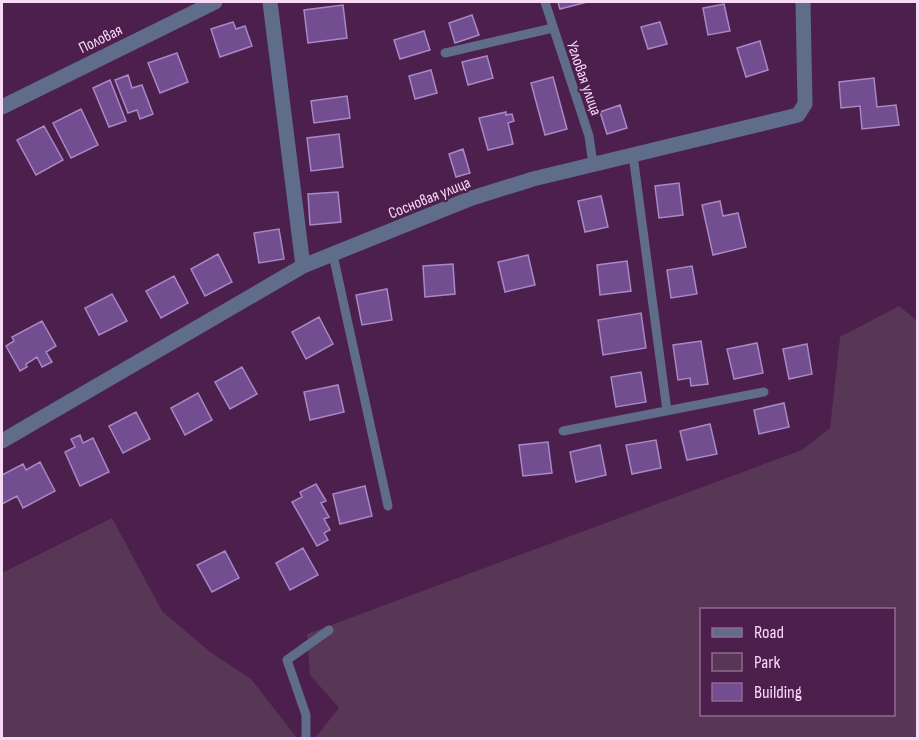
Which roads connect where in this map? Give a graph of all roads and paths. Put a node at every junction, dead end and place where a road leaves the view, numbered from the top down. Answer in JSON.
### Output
{"nodes":[{"id":1,"x":215,"y":2,"type":"edge"},
{"id":2,"x":270,"y":2,"type":"edge"},
{"id":3,"x":545,"y":2,"type":"edge"},
{"id":4,"x":803,"y":2,"type":"edge"},
{"id":5,"x":552,"y":28,"type":"junction"},
{"id":6,"x":445,"y":53,"type":"dead end"},
{"id":7,"x":2,"y":107,"type":"edge"},
{"id":8,"x":633,"y":155,"type":"junction"},
{"id":9,"x":593,"y":164,"type":"junction"},
{"id":10,"x":333,"y":255,"type":"junction"},
{"id":11,"x":303,"y":266,"type":"junction"},
{"id":12,"x":764,"y":392,"type":"dead end"},
{"id":13,"x":667,"y":411,"type":"junction"},
{"id":14,"x":562,"y":431,"type":"dead end"},
{"id":15,"x":2,"y":441,"type":"edge"},
{"id":16,"x":388,"y":506,"type":"dead end"},
{"id":17,"x":328,"y":630,"type":"dead end"},
{"id":18,"x":306,"y":738,"type":"edge"}],
"edges":[{"from":1,"to":7,"type":"street","name":"Половая"},
{"from":2,"to":11,"type":"street"},
{"from":3,"to":5,"type":"lane","name":"Угловая улица"},
{"from":4,"to":8,"type":"street","name":"Сосновая улица"},
{"from":5,"to":6,"type":"lane"},
{"from":5,"to":9,"type":"lane","name":"Угловая улица"},
{"from":8,"to":9,"type":"street","name":"Сосновая улица"},
{"from":8,"to":13,"type":"lane"},
{"from":9,"to":10,"type":"street","name":"Сосновая улица"},
{"from":10,"to":11,"type":"street","name":"Сосновая улица"},
{"from":10,"to":16,"type":"lane"},
{"from":11,"to":15,"type":"street","name":"Сосновая улица"},
{"from":12,"to":13,"type":"lane"},
{"from":13,"to":14,"type":"lane"},
{"from":17,"to":18,"type":"lane"}]}
